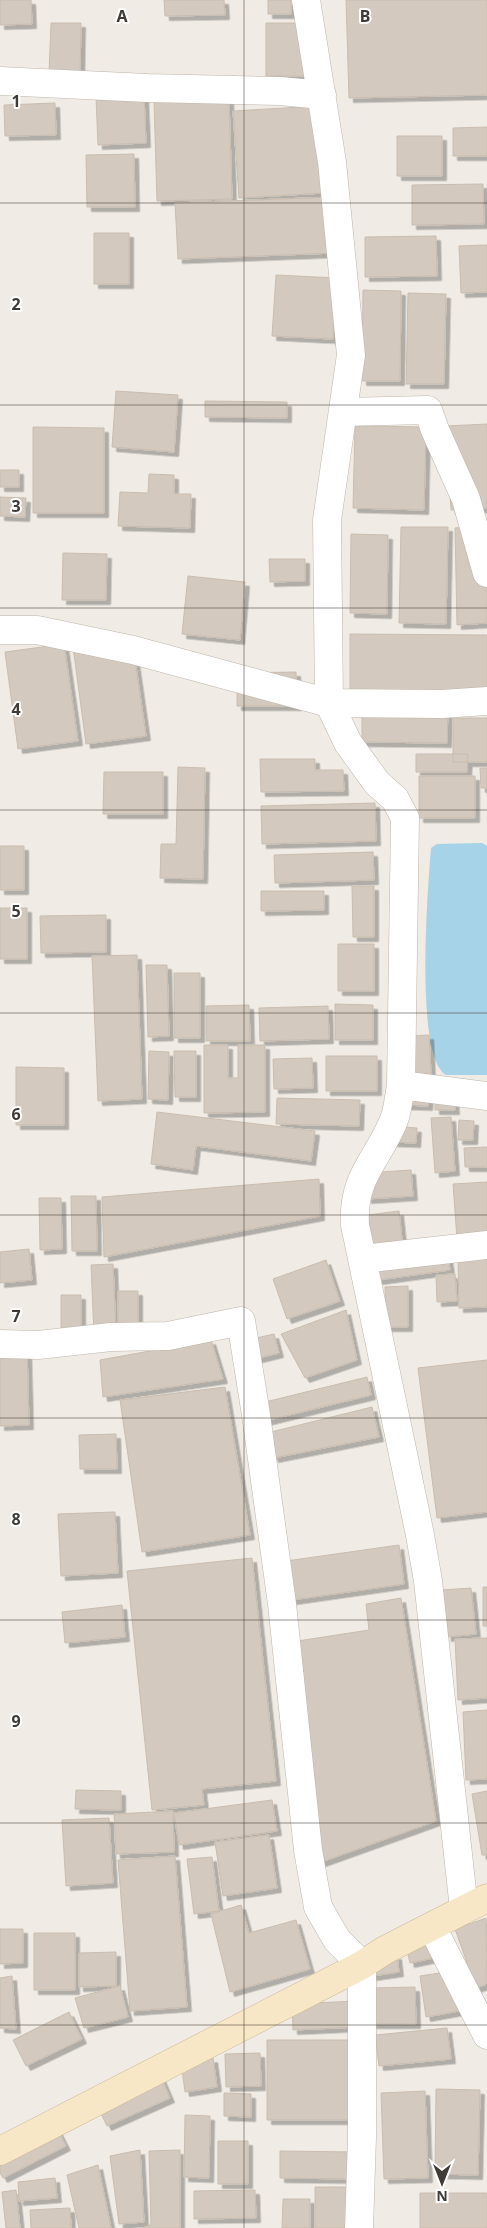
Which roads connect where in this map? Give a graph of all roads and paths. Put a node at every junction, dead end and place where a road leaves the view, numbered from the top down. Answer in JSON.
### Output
{"nodes":[{"id":1,"x":306,"y":0,"type":"edge"},
{"id":2,"x":0,"y":81,"type":"edge"},
{"id":3,"x":322,"y":95,"type":"junction"},
{"id":4,"x":343,"y":412,"type":"junction"},
{"id":5,"x":487,"y":573,"type":"edge"},
{"id":6,"x":0,"y":630,"type":"edge"},
{"id":7,"x":487,"y":701,"type":"edge"},
{"id":8,"x":329,"y":703,"type":"junction"},
{"id":9,"x":401,"y":1085,"type":"junction"},
{"id":10,"x":487,"y":1096,"type":"edge"},
{"id":11,"x":487,"y":1245,"type":"edge"},
{"id":12,"x":363,"y":1259,"type":"junction"},
{"id":13,"x":0,"y":1344,"type":"edge"},
{"id":14,"x":476,"y":1903,"type":"edge"},
{"id":15,"x":432,"y":1927,"type":"junction"},
{"id":16,"x":362,"y":1964,"type":"junction"},
{"id":17,"x":487,"y":2035,"type":"edge"},
{"id":18,"x":0,"y":2150,"type":"edge"},
{"id":19,"x":359,"y":2228,"type":"edge"}],
"edges":[{"from":1,"to":3,"type":"street"},
{"from":2,"to":3,"type":"street"},
{"from":3,"to":4,"type":"street"},
{"from":4,"to":5,"type":"street"},
{"from":4,"to":8,"type":"street"},
{"from":6,"to":8,"type":"street"},
{"from":7,"to":8,"type":"street"},
{"from":8,"to":9,"type":"street"},
{"from":9,"to":10,"type":"street"},
{"from":9,"to":12,"type":"street"},
{"from":11,"to":12,"type":"street"},
{"from":12,"to":14,"type":"street"},
{"from":13,"to":16,"type":"street"},
{"from":14,"to":15,"type":"main road"},
{"from":15,"to":16,"type":"main road"},
{"from":15,"to":17,"type":"street"},
{"from":16,"to":18,"type":"main road"},
{"from":16,"to":19,"type":"street"}]}
